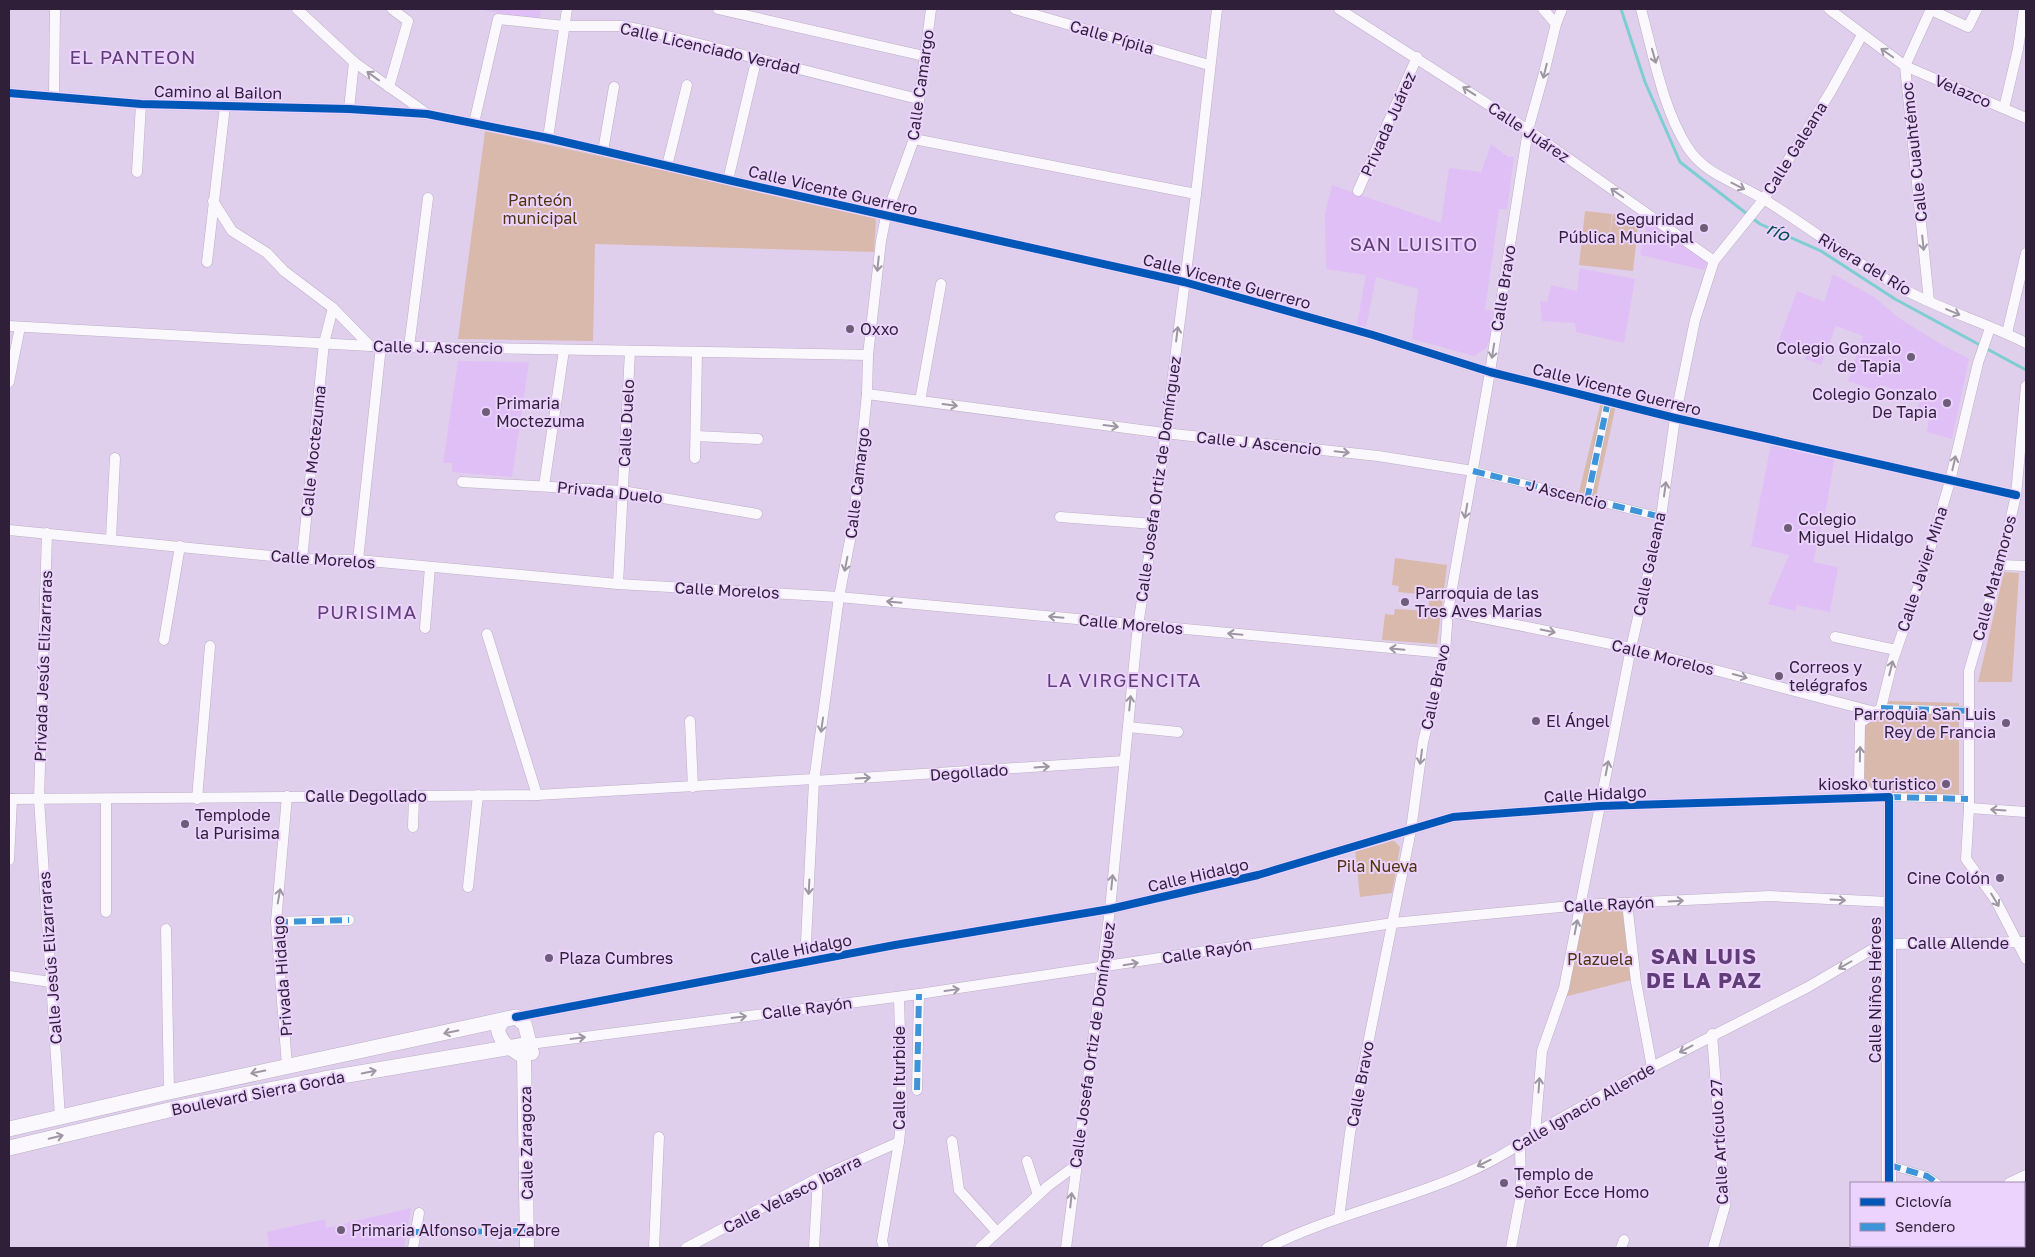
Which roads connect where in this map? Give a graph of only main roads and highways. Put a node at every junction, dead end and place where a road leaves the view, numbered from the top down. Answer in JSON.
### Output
{"nodes":[{"id":1,"x":510,"y":1019,"type":"road end"},
{"id":2,"x":472,"y":1027,"type":"junction"},
{"id":3,"x":530,"y":1044,"type":"road end"},
{"id":4,"x":476,"y":1053,"type":"junction"},
{"id":5,"x":319,"y":1060,"type":"junction"},
{"id":6,"x":324,"y":1079,"type":"junction"},
{"id":7,"x":9,"y":1130,"type":"edge"},
{"id":8,"x":9,"y":1148,"type":"edge"}],
"edges":[{"from":1,"to":2,"type":"main road","name":"Boulevard Sierra Gorda"},
{"from":2,"to":4,"type":"main road"},
{"from":2,"to":5,"type":"main road","name":"Boulevard Sierra Gorda","one_way":true},
{"from":3,"to":4,"type":"main road","name":"Boulevard Sierra Gorda"},
{"from":6,"to":4,"type":"main road","name":"Boulevard Sierra Gorda","one_way":true},
{"from":5,"to":6,"type":"main road"},
{"from":5,"to":7,"type":"main road","name":"Boulevard Sierra Gorda","one_way":true},
{"from":8,"to":6,"type":"main road","name":"Boulevard Sierra Gorda","one_way":true}]}
